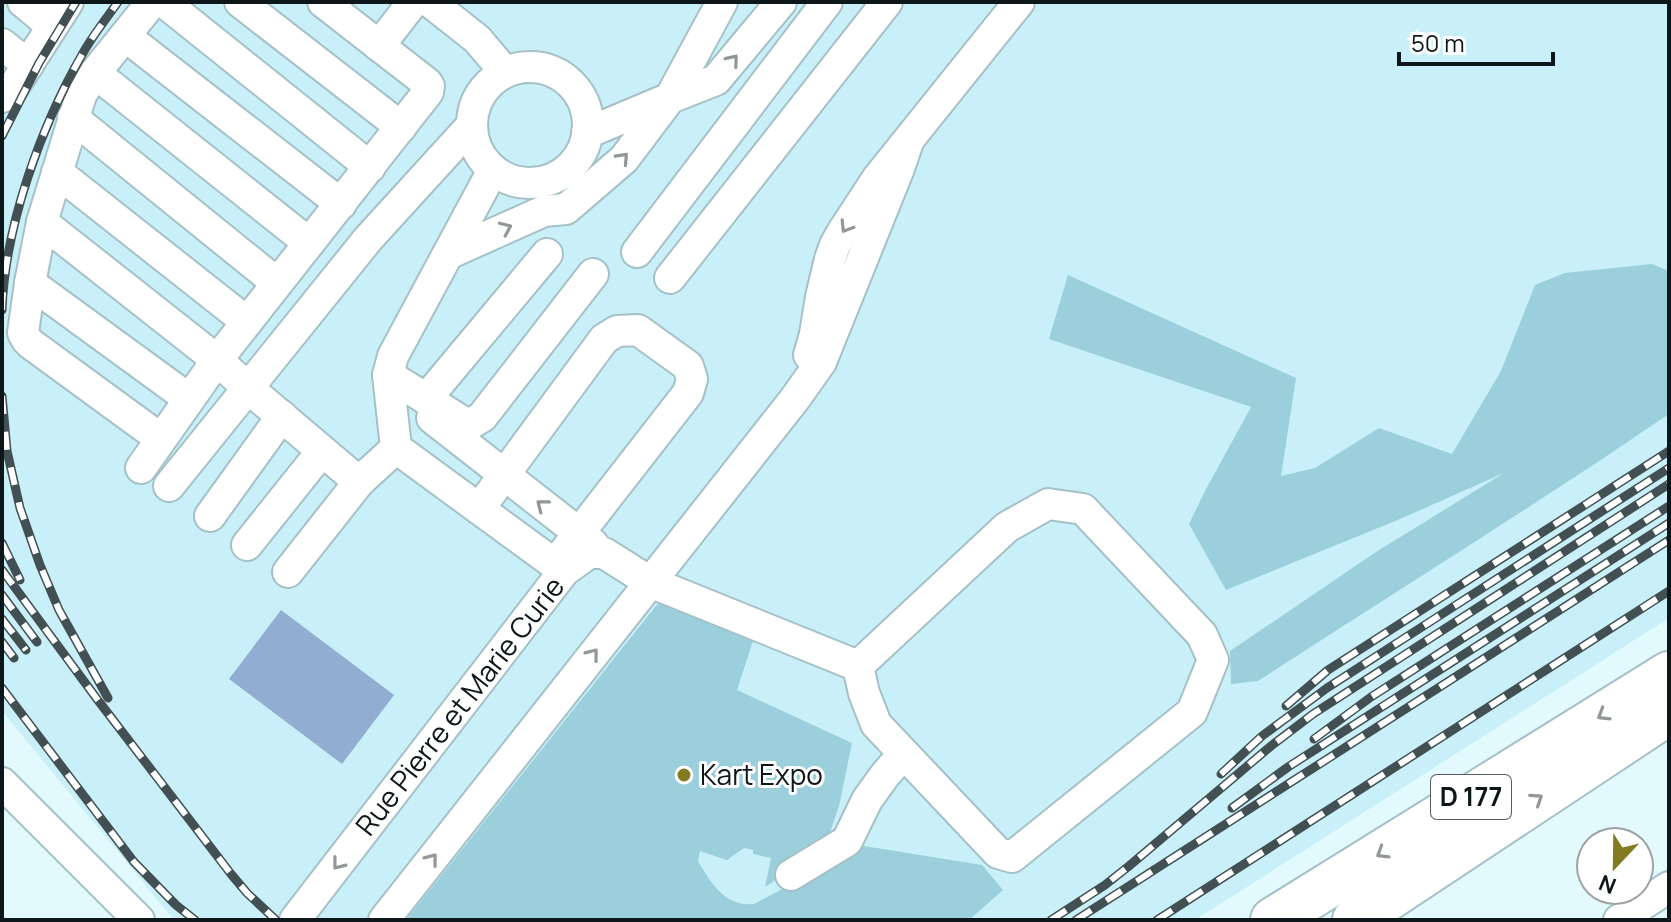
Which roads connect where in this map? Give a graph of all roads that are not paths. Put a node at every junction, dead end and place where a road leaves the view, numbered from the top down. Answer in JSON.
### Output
{"nodes":[{"id":1,"x":23,"y":2,"type":"edge"},
{"id":2,"x":152,"y":2,"type":"edge"},
{"id":3,"x":164,"y":2,"type":"edge"},
{"id":4,"x":240,"y":2,"type":"edge"},
{"id":5,"x":323,"y":2,"type":"edge"},
{"id":6,"x":413,"y":2,"type":"edge"},
{"id":7,"x":430,"y":2,"type":"edge"},
{"id":8,"x":722,"y":2,"type":"edge"},
{"id":9,"x":781,"y":2,"type":"edge"},
{"id":10,"x":827,"y":2,"type":"edge"},
{"id":11,"x":1019,"y":2,"type":"edge"},
{"id":12,"x":873,"y":7,"type":"edge"},
{"id":13,"x":60,"y":14,"type":"edge"},
{"id":14,"x":125,"y":36,"type":"junction"},
{"id":15,"x":2,"y":44,"type":"edge"},
{"id":16,"x":379,"y":46,"type":"junction"},
{"id":17,"x":28,"y":65,"type":"junction"},
{"id":18,"x":505,"y":72,"type":"junction"},
{"id":19,"x":95,"y":73,"type":"junction"},
{"id":20,"x":2,"y":97,"type":"edge"},
{"id":21,"x":670,"y":98,"type":"junction"},
{"id":22,"x":73,"y":118,"type":"junction"},
{"id":23,"x":471,"y":126,"type":"junction"},
{"id":24,"x":401,"y":127,"type":"junction"},
{"id":25,"x":587,"y":133,"type":"junction"},
{"id":26,"x":370,"y":167,"type":"junction"},
{"id":27,"x":493,"y":170,"type":"junction"},
{"id":28,"x":57,"y":172,"type":"junction"},
{"id":29,"x":551,"y":180,"type":"junction"},
{"id":30,"x":341,"y":204,"type":"junction"},
{"id":31,"x":566,"y":209,"type":"junction"},
{"id":32,"x":42,"y":222,"type":"junction"},
{"id":33,"x":309,"y":243,"type":"junction"},
{"id":34,"x":637,"y":252,"type":"dead end"},
{"id":35,"x":448,"y":254,"type":"junction"},
{"id":36,"x":547,"y":254,"type":"dead end"},
{"id":37,"x":593,"y":274,"type":"dead end"},
{"id":38,"x":670,"y":278,"type":"dead end"},
{"id":39,"x":30,"y":283,"type":"junction"},
{"id":40,"x":277,"y":283,"type":"junction"},
{"id":41,"x":247,"y":322,"type":"junction"},
{"id":42,"x":217,"y":360,"type":"junction"},
{"id":43,"x":388,"y":380,"type":"junction"},
{"id":44,"x":248,"y":388,"type":"junction"},
{"id":45,"x":189,"y":399,"type":"junction"},
{"id":46,"x":426,"y":399,"type":"junction"},
{"id":47,"x":282,"y":416,"type":"junction"},
{"id":48,"x":161,"y":439,"type":"junction"},
{"id":49,"x":396,"y":448,"type":"junction"},
{"id":50,"x":322,"y":451,"type":"junction"},
{"id":51,"x":141,"y":468,"type":"dead end"},
{"id":52,"x":504,"y":475,"type":"junction"},
{"id":53,"x":359,"y":482,"type":"junction"},
{"id":54,"x":169,"y":486,"type":"dead end"},
{"id":55,"x":479,"y":509,"type":"junction"},
{"id":56,"x":210,"y":516,"type":"dead end"},
{"id":57,"x":579,"y":533,"type":"junction"},
{"id":58,"x":247,"y":545,"type":"dead end"},
{"id":59,"x":604,"y":553,"type":"junction"},
{"id":60,"x":559,"y":568,"type":"junction"},
{"id":61,"x":288,"y":572,"type":"dead end"},
{"id":62,"x":650,"y":582,"type":"junction"},
{"id":63,"x":858,"y":666,"type":"junction"},
{"id":64,"x":1669,"y":674,"type":"edge"},
{"id":65,"x":1669,"y":712,"type":"edge"},
{"id":66,"x":903,"y":754,"type":"junction"},
{"id":67,"x":2,"y":783,"type":"edge"},
{"id":68,"x":791,"y":875,"type":"dead end"},
{"id":69,"x":1666,"y":894,"type":"edge"},
{"id":70,"x":139,"y":920,"type":"edge"},
{"id":71,"x":295,"y":920,"type":"edge"},
{"id":72,"x":384,"y":920,"type":"edge"},
{"id":73,"x":1273,"y":920,"type":"edge"},
{"id":74,"x":1355,"y":920,"type":"edge"},
{"id":75,"x":1619,"y":920,"type":"edge"}],
"edges":[{"from":1,"to":13,"type":"street"},
{"from":2,"to":14,"type":"street"},
{"from":3,"to":26,"type":"street"},
{"from":4,"to":24,"type":"street"},
{"from":5,"to":16,"type":"street"},
{"from":6,"to":16,"type":"street"},
{"from":7,"to":18,"type":"street"},
{"from":8,"to":21,"type":"street"},
{"from":21,"to":9,"type":"street","one_way":true},
{"from":10,"to":34,"type":"street"},
{"from":11,"to":62,"type":"street"},
{"from":12,"to":38,"type":"street"},
{"from":13,"to":17,"type":"street"},
{"from":14,"to":19,"type":"street"},
{"from":14,"to":30,"type":"street"},
{"from":15,"to":17,"type":"street"},
{"from":16,"to":24,"type":"street"},
{"from":17,"to":20,"type":"street"},
{"from":18,"to":23,"type":"street"},
{"from":18,"to":25,"type":"street"},
{"from":19,"to":22,"type":"street"},
{"from":19,"to":33,"type":"street"},
{"from":21,"to":25,"type":"street"},
{"from":31,"to":21,"type":"street","one_way":true},
{"from":22,"to":28,"type":"street"},
{"from":22,"to":40,"type":"street"},
{"from":23,"to":27,"type":"street"},
{"from":23,"to":44,"type":"street"},
{"from":24,"to":26,"type":"street"},
{"from":25,"to":29,"type":"street"},
{"from":26,"to":30,"type":"street"},
{"from":27,"to":29,"type":"street"},
{"from":27,"to":35,"type":"street"},
{"from":28,"to":32,"type":"street"},
{"from":28,"to":41,"type":"street"},
{"from":29,"to":31,"type":"street"},
{"from":30,"to":33,"type":"street"},
{"from":35,"to":31,"type":"street","one_way":true},
{"from":32,"to":39,"type":"street"},
{"from":32,"to":42,"type":"street"},
{"from":33,"to":40,"type":"street"},
{"from":35,"to":43,"type":"street"},
{"from":36,"to":46,"type":"street"},
{"from":37,"to":46,"type":"street"},
{"from":39,"to":45,"type":"street"},
{"from":39,"to":48,"type":"street"},
{"from":40,"to":41,"type":"street"},
{"from":41,"to":42,"type":"street"},
{"from":42,"to":44,"type":"street"},
{"from":42,"to":45,"type":"street"},
{"from":43,"to":46,"type":"street"},
{"from":43,"to":49,"type":"street"},
{"from":43,"to":52,"type":"street"},
{"from":44,"to":47,"type":"street"},
{"from":44,"to":54,"type":"street"},
{"from":45,"to":48,"type":"street"},
{"from":47,"to":50,"type":"street"},
{"from":47,"to":56,"type":"street"},
{"from":48,"to":51,"type":"street"},
{"from":49,"to":53,"type":"street"},
{"from":49,"to":55,"type":"street"},
{"from":50,"to":53,"type":"street"},
{"from":50,"to":58,"type":"street"},
{"from":52,"to":55,"type":"street"},
{"from":57,"to":52,"type":"street","one_way":true},
{"from":52,"to":57,"type":"street"},
{"from":53,"to":61,"type":"street"},
{"from":55,"to":60,"type":"street"},
{"from":57,"to":59,"type":"street"},
{"from":57,"to":60,"type":"street"},
{"from":59,"to":60,"type":"street","name":"Rue Pierre et Marie Curie"},
{"from":59,"to":62,"type":"street"},
{"from":60,"to":71,"type":"street","name":"Rue Pierre et Marie Curie","one_way":true},
{"from":62,"to":63,"type":"street"},
{"from":72,"to":62,"type":"street","one_way":true},
{"from":63,"to":66,"type":"street"},
{"from":63,"to":66,"type":"street"},
{"from":64,"to":73,"type":"highway","number":"D 177","one_way":true},
{"from":74,"to":65,"type":"highway","number":"D 177","one_way":true},
{"from":66,"to":68,"type":"street"},
{"from":67,"to":70,"type":"street"},
{"from":69,"to":75,"type":"street"}]}
